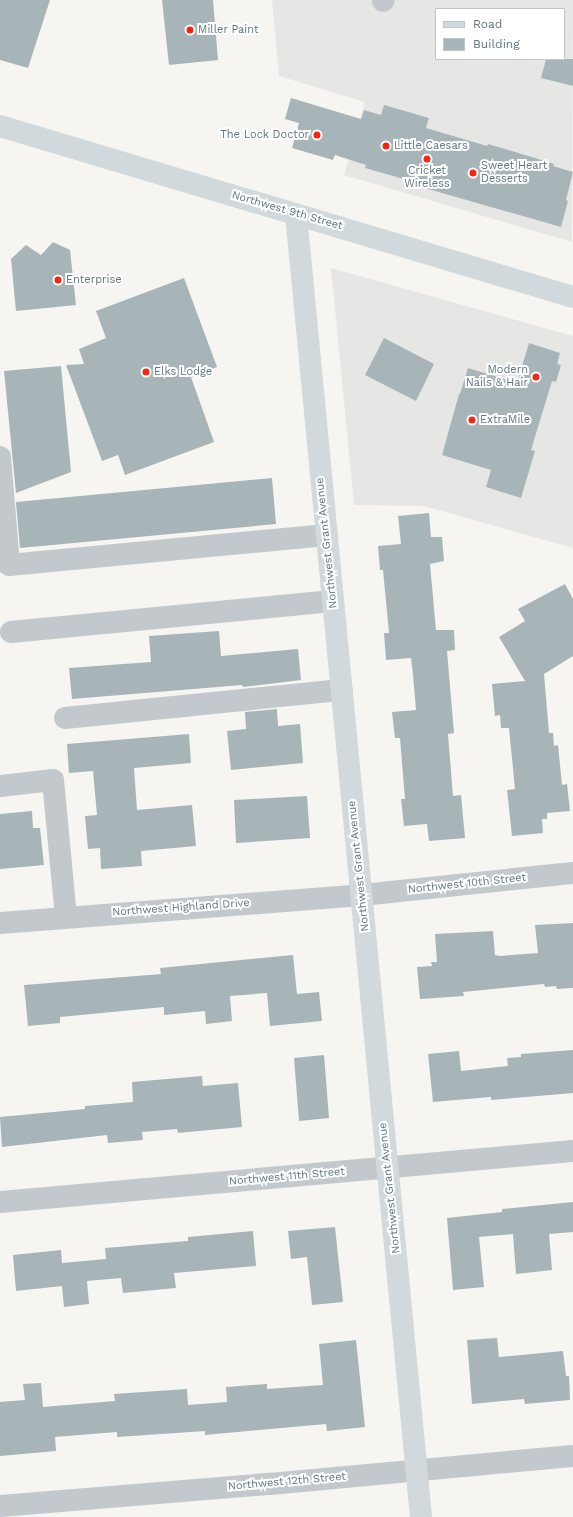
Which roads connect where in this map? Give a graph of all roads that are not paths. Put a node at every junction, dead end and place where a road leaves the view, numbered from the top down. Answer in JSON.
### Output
{"nodes":[{"id":1,"x":0,"y":126,"type":"edge"},
{"id":2,"x":296,"y":214,"type":"junction"},
{"id":3,"x":573,"y":297,"type":"edge"},
{"id":4,"x":0,"y":457,"type":"edge"},
{"id":5,"x":327,"y":536,"type":"junction"},
{"id":6,"x":333,"y":601,"type":"junction"},
{"id":7,"x":12,"y":632,"type":"dead end"},
{"id":8,"x":342,"y":690,"type":"junction"},
{"id":9,"x":65,"y":718,"type":"dead end"},
{"id":10,"x":0,"y":786,"type":"edge"},
{"id":11,"x":573,"y":873,"type":"edge"},
{"id":12,"x":362,"y":895,"type":"junction"},
{"id":13,"x":66,"y":917,"type":"junction"},
{"id":14,"x":0,"y":923,"type":"edge"},
{"id":15,"x":573,"y":1151,"type":"edge"},
{"id":16,"x":388,"y":1168,"type":"junction"},
{"id":17,"x":0,"y":1202,"type":"edge"},
{"id":18,"x":573,"y":1456,"type":"edge"},
{"id":19,"x":417,"y":1470,"type":"junction"},
{"id":20,"x":0,"y":1506,"type":"edge"},
{"id":21,"x":422,"y":1517,"type":"edge"}],
"edges":[{"from":1,"to":2,"type":"main road","name":"Northwest 9th Street"},
{"from":2,"to":3,"type":"main road","name":"Northwest 9th Street"},
{"from":2,"to":5,"type":"main road","name":"Northwest Grant Avenue"},
{"from":4,"to":5,"type":"street"},
{"from":5,"to":6,"type":"main road","name":"Northwest Grant Avenue"},
{"from":6,"to":7,"type":"street"},
{"from":6,"to":8,"type":"main road","name":"Northwest Grant Avenue"},
{"from":8,"to":9,"type":"street"},
{"from":8,"to":12,"type":"main road","name":"Northwest Grant Avenue"},
{"from":10,"to":13,"type":"street"},
{"from":11,"to":12,"type":"street","name":"Northwest 10th Street"},
{"from":12,"to":13,"type":"street","name":"Northwest Highland Drive"},
{"from":12,"to":16,"type":"main road","name":"Northwest Grant Avenue"},
{"from":13,"to":14,"type":"street","name":"Northwest Highland Drive"},
{"from":15,"to":16,"type":"street","name":"Northwest 11th Street"},
{"from":16,"to":17,"type":"street","name":"Northwest 11th Street"},
{"from":16,"to":19,"type":"main road","name":"Northwest Grant Avenue"},
{"from":18,"to":19,"type":"street","name":"Northwest 12th Street"},
{"from":19,"to":20,"type":"street","name":"Northwest 12th Street"},
{"from":19,"to":21,"type":"main road","name":"Northwest Grant Avenue"}]}
